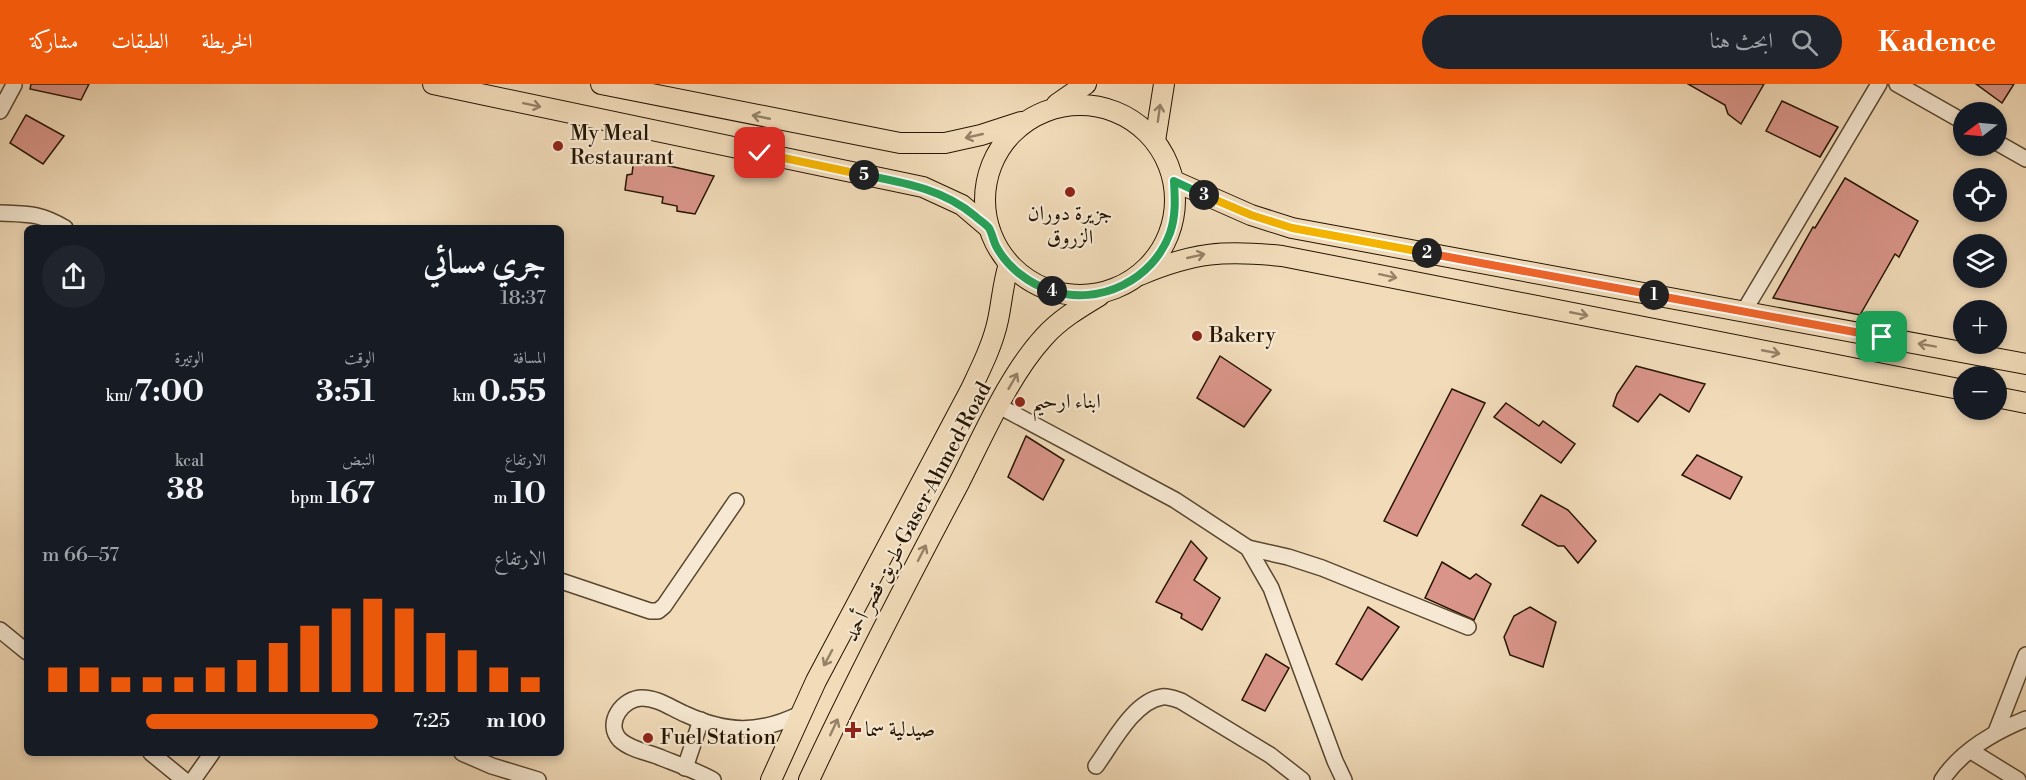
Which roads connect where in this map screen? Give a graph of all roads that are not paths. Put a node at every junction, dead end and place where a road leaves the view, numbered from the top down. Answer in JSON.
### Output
{"nodes":[{"id":1,"x":434,"y":84,"type":"edge"},
{"id":2,"x":601,"y":84,"type":"edge"},
{"id":3,"x":1086,"y":84,"type":"edge"},
{"id":4,"x":1164,"y":84,"type":"edge"},
{"id":5,"x":1879,"y":84,"type":"edge"},
{"id":6,"x":1897,"y":84,"type":"edge"},
{"id":7,"x":14,"y":85,"type":"edge"},
{"id":8,"x":1048,"y":110,"type":"junction"},
{"id":9,"x":0,"y":111,"type":"edge"},
{"id":10,"x":1953,"y":116,"type":"edge"},
{"id":11,"x":1029,"y":119,"type":"junction"},
{"id":12,"x":1155,"y":141,"type":"junction"},
{"id":13,"x":2007,"y":148,"type":"edge"},
{"id":14,"x":2026,"y":159,"type":"edge"},
{"id":15,"x":1174,"y":181,"type":"junction"},
{"id":16,"x":0,"y":213,"type":"edge"},
{"id":17,"x":60,"y":225,"type":"edge"},
{"id":18,"x":989,"y":228,"type":"junction"},
{"id":19,"x":1009,"y":264,"type":"junction"},
{"id":20,"x":1140,"y":275,"type":"junction"},
{"id":21,"x":1103,"y":293,"type":"junction"},
{"id":22,"x":1744,"y":311,"type":"junction"},
{"id":23,"x":2026,"y":364,"type":"edge"},
{"id":24,"x":1953,"y":388,"type":"edge"},
{"id":25,"x":2007,"y":399,"type":"edge"},
{"id":26,"x":2026,"y":403,"type":"edge"},
{"id":27,"x":999,"y":406,"type":"junction"},
{"id":28,"x":736,"y":501,"type":"dead end"},
{"id":29,"x":1248,"y":548,"type":"junction"},
{"id":30,"x":564,"y":582,"type":"edge"},
{"id":31,"x":1468,"y":627,"type":"dead end"},
{"id":32,"x":0,"y":630,"type":"edge"},
{"id":33,"x":24,"y":650,"type":"edge"},
{"id":34,"x":2026,"y":655,"type":"edge"},
{"id":35,"x":800,"y":714,"type":"junction"},
{"id":36,"x":2026,"y":719,"type":"edge"},
{"id":37,"x":701,"y":720,"type":"junction"},
{"id":38,"x":1996,"y":732,"type":"junction"},
{"id":39,"x":1971,"y":751,"type":"junction"},
{"id":40,"x":155,"y":756,"type":"edge"},
{"id":41,"x":210,"y":756,"type":"edge"},
{"id":42,"x":469,"y":756,"type":"edge"},
{"id":43,"x":1096,"y":766,"type":"dead end"},
{"id":44,"x":684,"y":768,"type":"junction"},
{"id":45,"x":184,"y":780,"type":"edge"},
{"id":46,"x":193,"y":780,"type":"edge"},
{"id":47,"x":538,"y":780,"type":"edge"},
{"id":48,"x":713,"y":780,"type":"edge"},
{"id":49,"x":771,"y":780,"type":"edge"},
{"id":50,"x":809,"y":780,"type":"edge"},
{"id":51,"x":1302,"y":780,"type":"edge"},
{"id":52,"x":1344,"y":780,"type":"edge"},
{"id":53,"x":1942,"y":780,"type":"edge"},
{"id":54,"x":2018,"y":780,"type":"edge"}],
"edges":[{"from":1,"to":18,"type":"main road","one_way":true},
{"from":11,"to":2,"type":"main road","one_way":true},
{"from":3,"to":8,"type":"main road"},
{"from":12,"to":4,"type":"main road","one_way":true},
{"from":5,"to":22,"type":"street"},
{"from":6,"to":10,"type":"street"},
{"from":7,"to":9,"type":"street"},
{"from":8,"to":11,"type":"main road"},
{"from":8,"to":12,"type":"main road"},
{"from":11,"to":18,"type":"main road"},
{"from":12,"to":15,"type":"main road"},
{"from":13,"to":14,"type":"street"},
{"from":15,"to":20,"type":"main road"},
{"from":15,"to":22,"type":"main road"},
{"from":16,"to":17,"type":"street"},
{"from":18,"to":19,"type":"main road"},
{"from":19,"to":21,"type":"main road"},
{"from":19,"to":35,"type":"main road","name":"طريق قصر أحمد Gaser Ahmed Road","one_way":true},
{"from":20,"to":21,"type":"main road"},
{"from":20,"to":24,"type":"main road","one_way":true},
{"from":27,"to":21,"type":"main road","name":"طريق قصر أحمد Gaser Ahmed Road","one_way":true},
{"from":23,"to":22,"type":"main road","one_way":true},
{"from":25,"to":26,"type":"main road"},
{"from":27,"to":29,"type":"street"},
{"from":50,"to":27,"type":"main road","name":"طريق قصر أحمد Gaser Ahmed Road","one_way":true},
{"from":28,"to":30,"type":"street"},
{"from":29,"to":31,"type":"street"},
{"from":29,"to":52,"type":"street"},
{"from":32,"to":33,"type":"street"},
{"from":34,"to":38,"type":"street"},
{"from":35,"to":37,"type":"street"},
{"from":35,"to":49,"type":"main road","name":"طريق قصر أحمد Gaser Ahmed Road"},
{"from":36,"to":38,"type":"street"},
{"from":37,"to":44,"type":"street"},
{"from":37,"to":44,"type":"street"},
{"from":38,"to":39,"type":"street"},
{"from":39,"to":53,"type":"street"},
{"from":39,"to":54,"type":"street"},
{"from":40,"to":45,"type":"street"},
{"from":41,"to":46,"type":"street"},
{"from":42,"to":47,"type":"street"},
{"from":43,"to":51,"type":"street"},
{"from":44,"to":48,"type":"street"}]}
